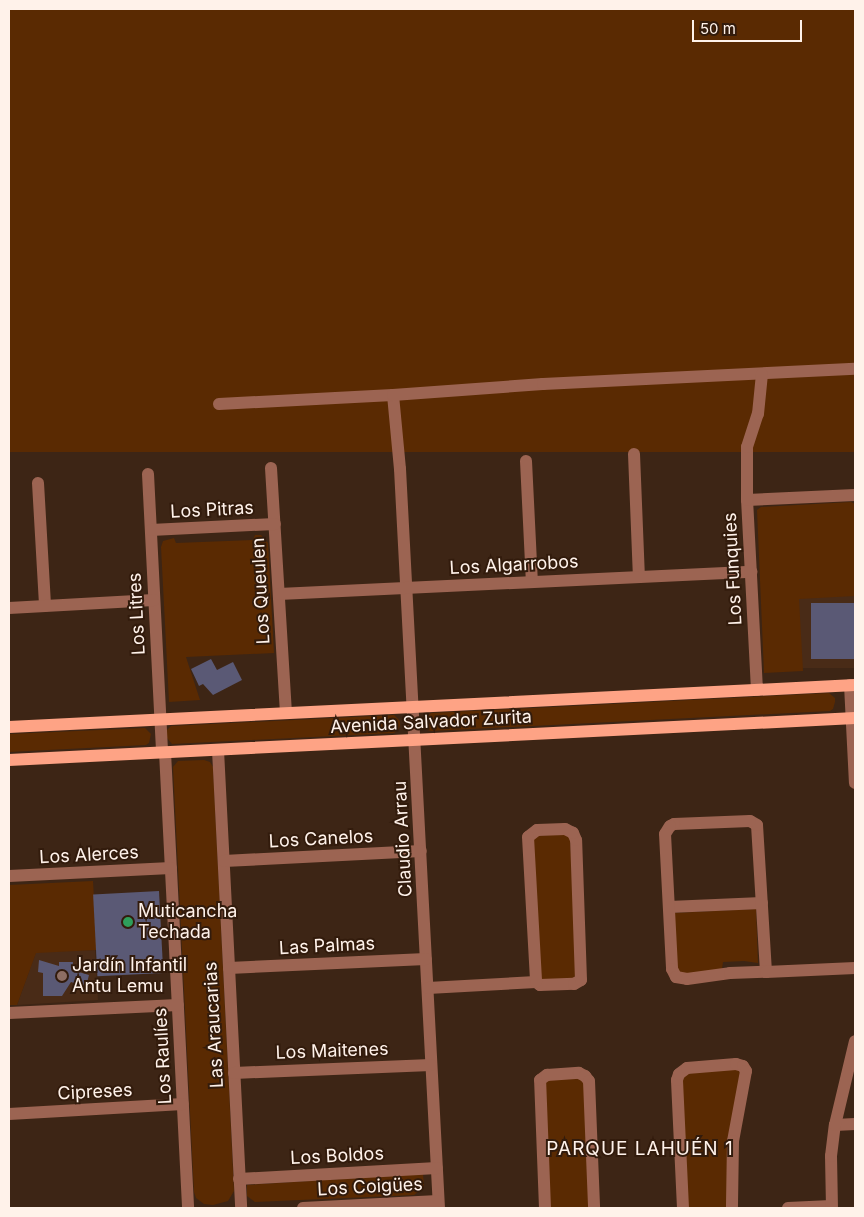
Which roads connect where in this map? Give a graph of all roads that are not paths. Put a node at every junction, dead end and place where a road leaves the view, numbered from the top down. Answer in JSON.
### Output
{"nodes":[{"id":1,"x":855,"y":369,"type":"edge"},
{"id":2,"x":762,"y":374,"type":"junction"},
{"id":3,"x":393,"y":395,"type":"junction"},
{"id":4,"x":219,"y":404,"type":"dead end"},
{"id":5,"x":634,"y":454,"type":"dead end"},
{"id":6,"x":526,"y":461,"type":"dead end"},
{"id":7,"x":271,"y":468,"type":"dead end"},
{"id":8,"x":148,"y":474,"type":"dead end"},
{"id":9,"x":38,"y":483,"type":"dead end"},
{"id":10,"x":855,"y":495,"type":"edge"},
{"id":11,"x":747,"y":500,"type":"junction"},
{"id":12,"x":275,"y":524,"type":"junction"},
{"id":13,"x":151,"y":530,"type":"junction"},
{"id":14,"x":751,"y":572,"type":"junction"},
{"id":15,"x":639,"y":577,"type":"junction"},
{"id":16,"x":532,"y":582,"type":"junction"},
{"id":17,"x":407,"y":588,"type":"junction"},
{"id":18,"x":279,"y":594,"type":"junction"},
{"id":19,"x":154,"y":600,"type":"junction"},
{"id":20,"x":45,"y":606,"type":"junction"},
{"id":21,"x":9,"y":608,"type":"edge"},
{"id":22,"x":853,"y":685,"type":"edge"},
{"id":23,"x":757,"y":690,"type":"junction"},
{"id":24,"x":413,"y":707,"type":"junction"},
{"id":25,"x":286,"y":713,"type":"junction"},
{"id":26,"x":854,"y":718,"type":"edge"},
{"id":27,"x":160,"y":720,"type":"junction"},
{"id":28,"x":9,"y":727,"type":"edge"},
{"id":29,"x":415,"y":740,"type":"junction"},
{"id":30,"x":218,"y":750,"type":"junction"},
{"id":31,"x":163,"y":752,"type":"junction"},
{"id":32,"x":9,"y":760,"type":"edge"},
{"id":33,"x":855,"y":783,"type":"edge"},
{"id":34,"x":421,"y":851,"type":"junction"},
{"id":35,"x":224,"y":861,"type":"junction"},
{"id":36,"x":170,"y":868,"type":"junction"},
{"id":37,"x":9,"y":876,"type":"edge"},
{"id":38,"x":762,"y":903,"type":"junction"},
{"id":39,"x":669,"y":907,"type":"junction"},
{"id":40,"x":426,"y":959,"type":"junction"},
{"id":41,"x":229,"y":968,"type":"junction"},
{"id":42,"x":855,"y":968,"type":"edge"},
{"id":43,"x":766,"y":972,"type":"junction"},
{"id":44,"x":536,"y":982,"type":"junction"},
{"id":45,"x":428,"y":988,"type":"junction"},
{"id":46,"x":178,"y":1005,"type":"junction"},
{"id":47,"x":9,"y":1013,"type":"edge"},
{"id":48,"x":855,"y":1041,"type":"edge"},
{"id":49,"x":431,"y":1065,"type":"junction"},
{"id":50,"x":234,"y":1073,"type":"junction"},
{"id":51,"x":182,"y":1104,"type":"junction"},
{"id":52,"x":9,"y":1114,"type":"edge"},
{"id":53,"x":855,"y":1124,"type":"edge"},
{"id":54,"x":834,"y":1125,"type":"junction"},
{"id":55,"x":437,"y":1168,"type":"junction"},
{"id":56,"x":239,"y":1179,"type":"junction"},
{"id":57,"x":438,"y":1205,"type":"edge"},
{"id":58,"x":831,"y":1207,"type":"edge"},
{"id":59,"x":188,"y":1208,"type":"edge"},
{"id":60,"x":241,"y":1208,"type":"edge"},
{"id":61,"x":303,"y":1208,"type":"edge"},
{"id":62,"x":545,"y":1208,"type":"edge"},
{"id":63,"x":594,"y":1208,"type":"edge"},
{"id":64,"x":683,"y":1208,"type":"edge"},
{"id":65,"x":732,"y":1208,"type":"edge"},
{"id":66,"x":788,"y":1208,"type":"edge"}],
"edges":[{"from":1,"to":2,"type":"street"},
{"from":2,"to":3,"type":"street"},
{"from":2,"to":11,"type":"street","name":"Los Funquies"},
{"from":3,"to":4,"type":"street"},
{"from":3,"to":17,"type":"street","name":"Claudio Arrau"},
{"from":5,"to":15,"type":"street"},
{"from":6,"to":16,"type":"street"},
{"from":7,"to":12,"type":"street","name":"Los Queulen"},
{"from":8,"to":13,"type":"street","name":"Los Litres"},
{"from":9,"to":20,"type":"street"},
{"from":10,"to":11,"type":"street"},
{"from":11,"to":14,"type":"street","name":"Los Funquies"},
{"from":12,"to":13,"type":"street","name":"Los Pitras"},
{"from":12,"to":18,"type":"street","name":"Los Queulen"},
{"from":13,"to":19,"type":"street","name":"Los Litres"},
{"from":14,"to":15,"type":"street","name":"Los Algarrobos"},
{"from":14,"to":23,"type":"street","name":"Los Funquies"},
{"from":15,"to":16,"type":"street","name":"Los Algarrobos"},
{"from":16,"to":17,"type":"street","name":"Los Algarrobos"},
{"from":17,"to":18,"type":"street","name":"Los Algarrobos"},
{"from":17,"to":24,"type":"street","name":"Claudio Arrau"},
{"from":18,"to":25,"type":"street","name":"Los Queulen"},
{"from":19,"to":20,"type":"street"},
{"from":19,"to":27,"type":"street","name":"Los Litres"},
{"from":20,"to":21,"type":"street"},
{"from":22,"to":23,"type":"main road","name":"Avenida Salvador Zurita"},
{"from":22,"to":26,"type":"street"},
{"from":23,"to":24,"type":"main road","name":"Avenida Salvador Zurita"},
{"from":24,"to":25,"type":"main road","name":"Avenida Salvador Zurita"},
{"from":24,"to":29,"type":"street","name":"Claudio Arrau"},
{"from":25,"to":27,"type":"main road","name":"Avenida Salvador Zurita"},
{"from":26,"to":29,"type":"main road","name":"Avenida Salvador Zurita"},
{"from":26,"to":33,"type":"street"},
{"from":27,"to":28,"type":"main road","name":"Avenida Salvador Zurita"},
{"from":27,"to":31,"type":"street","name":"Los Litres"},
{"from":29,"to":30,"type":"main road","name":"Avenida Salvador Zurita"},
{"from":29,"to":34,"type":"street","name":"Claudio Arrau"},
{"from":30,"to":31,"type":"main road","name":"Avenida Salvador Zurita"},
{"from":30,"to":35,"type":"street","name":"Las Araucarias"},
{"from":31,"to":32,"type":"main road","name":"Avenida Salvador Zurita"},
{"from":31,"to":36,"type":"street","name":"Los Raulíes"},
{"from":34,"to":35,"type":"street","name":"Los Canelos"},
{"from":34,"to":40,"type":"street","name":"Claudio Arrau"},
{"from":35,"to":41,"type":"street","name":"Las Araucarias"},
{"from":36,"to":37,"type":"street","name":"Los Alerces"},
{"from":36,"to":46,"type":"street","name":"Los Raulíes"},
{"from":38,"to":39,"type":"street"},
{"from":38,"to":39,"type":"street"},
{"from":38,"to":43,"type":"street"},
{"from":39,"to":43,"type":"street"},
{"from":40,"to":41,"type":"street","name":"Las Palmas"},
{"from":40,"to":45,"type":"street","name":"Claudio Arrau"},
{"from":41,"to":50,"type":"street","name":"Las Araucarias"},
{"from":42,"to":43,"type":"street"},
{"from":44,"to":44,"type":"street"},
{"from":44,"to":45,"type":"street"},
{"from":45,"to":49,"type":"street","name":"Claudio Arrau"},
{"from":46,"to":47,"type":"street"},
{"from":46,"to":51,"type":"street","name":"Los Raulíes"},
{"from":48,"to":54,"type":"street"},
{"from":49,"to":50,"type":"street","name":"Los Maitenes"},
{"from":49,"to":55,"type":"street","name":"Claudio Arrau"},
{"from":50,"to":56,"type":"street","name":"Las Araucarias"},
{"from":51,"to":52,"type":"street","name":"Cipreses"},
{"from":51,"to":59,"type":"street","name":"Los Raulíes"},
{"from":53,"to":54,"type":"street"},
{"from":54,"to":58,"type":"street"},
{"from":55,"to":56,"type":"street","name":"Los Boldos"},
{"from":55,"to":57,"type":"street","name":"Claudio Arrau"},
{"from":56,"to":60,"type":"street","name":"Las Araucarias"},
{"from":57,"to":61,"type":"street","name":"Los Coigües"},
{"from":58,"to":66,"type":"street"},
{"from":62,"to":63,"type":"street"},
{"from":64,"to":65,"type":"street"}]}
